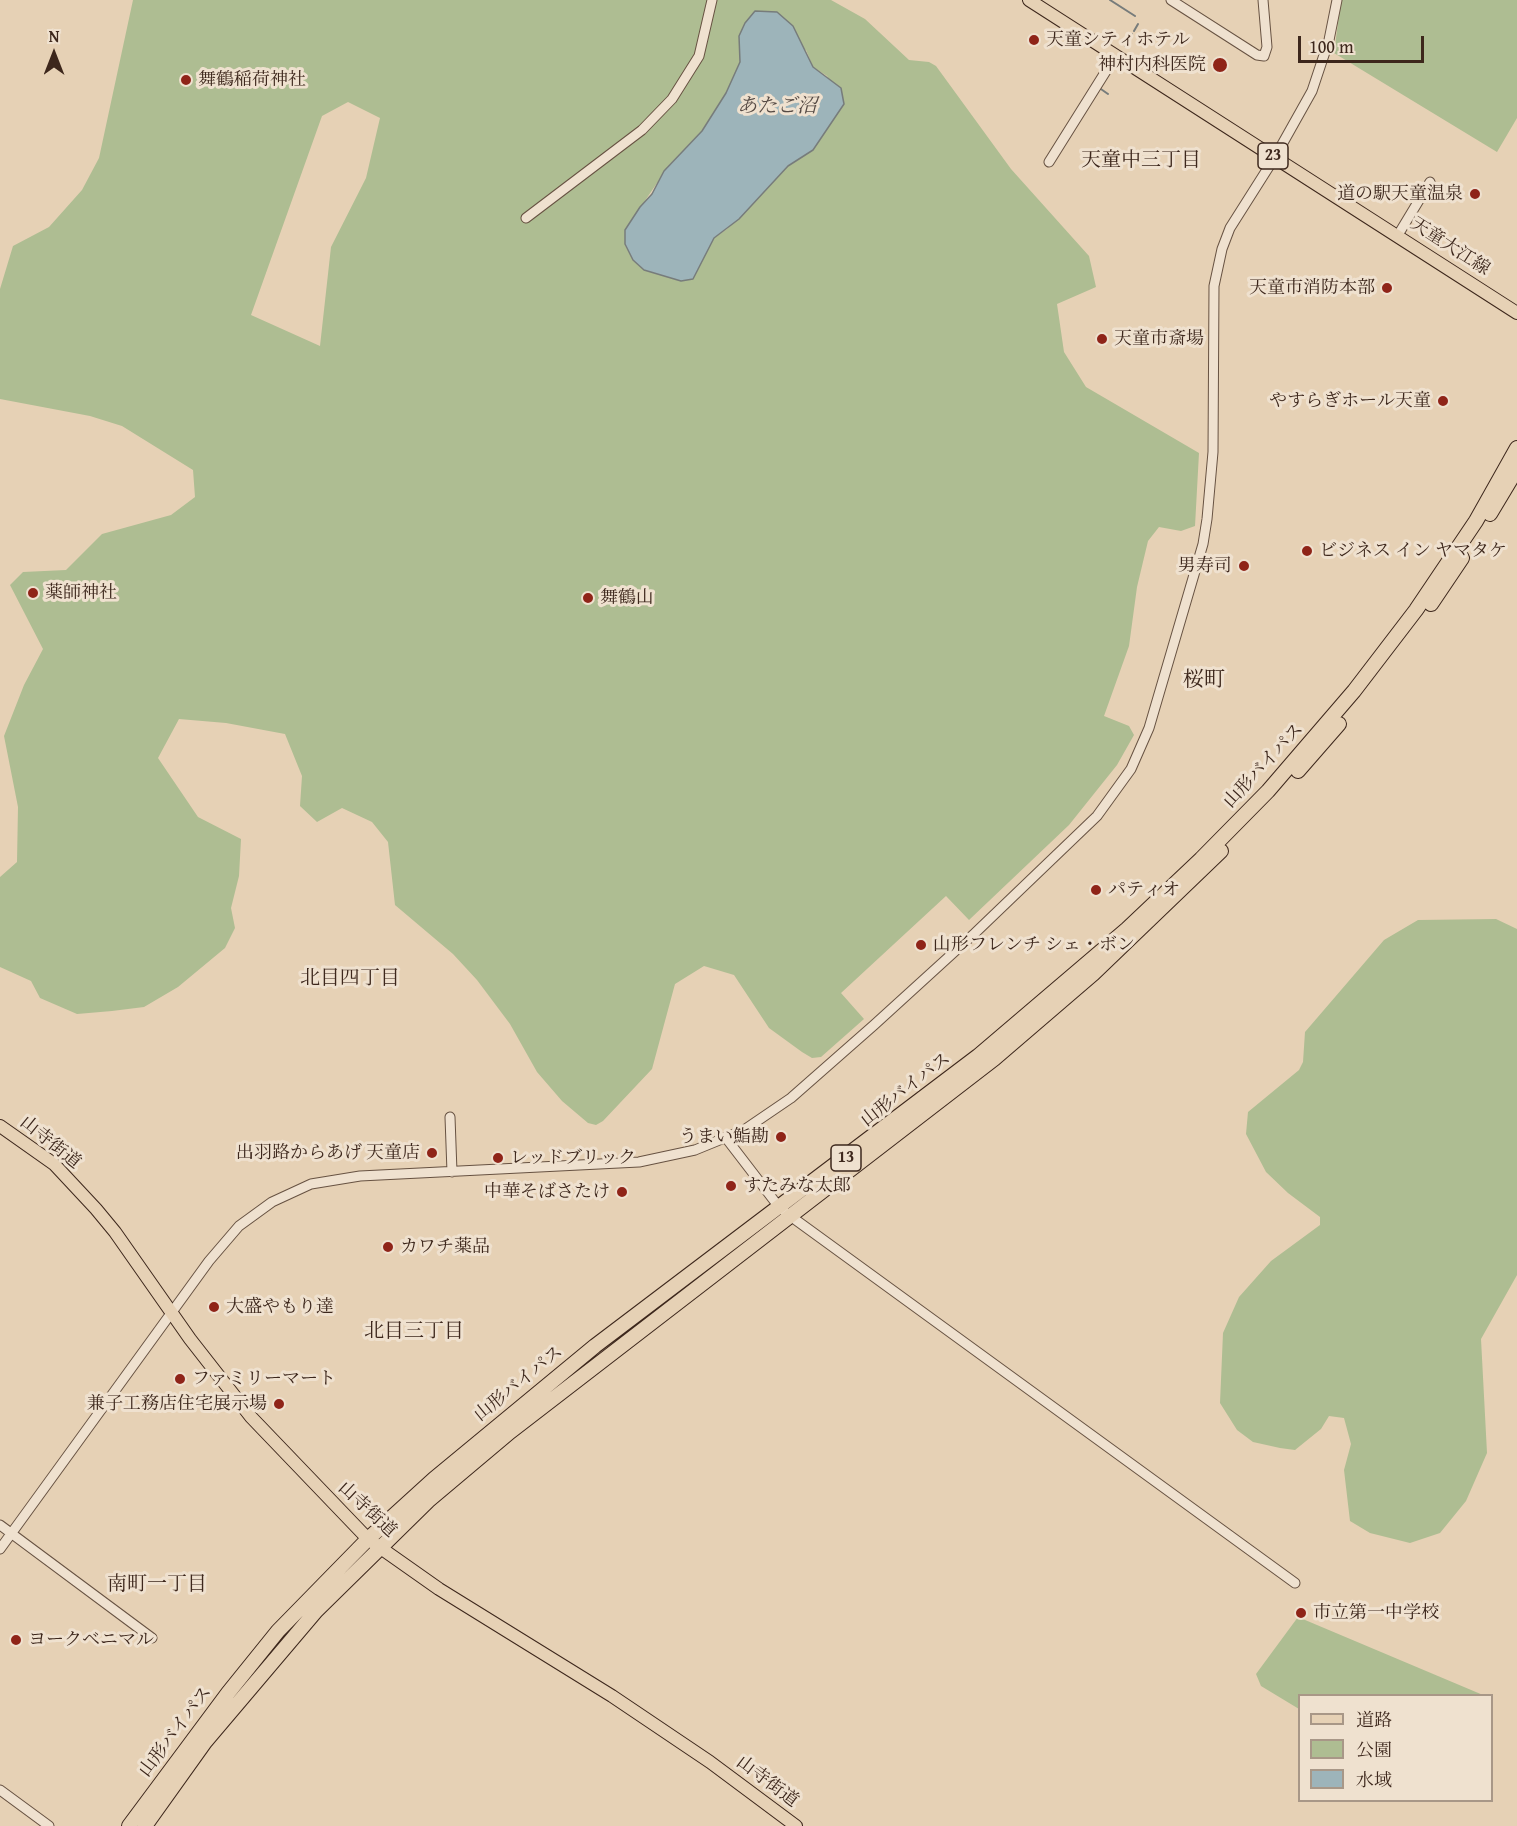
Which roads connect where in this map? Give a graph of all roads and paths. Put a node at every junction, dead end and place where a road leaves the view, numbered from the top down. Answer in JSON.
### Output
{"nodes":[{"id":1,"x":712,"y":0,"type":"edge"},
{"id":2,"x":1029,"y":0,"type":"edge"},
{"id":3,"x":1171,"y":0,"type":"edge"},
{"id":4,"x":1263,"y":0,"type":"edge"},
{"id":5,"x":1337,"y":0,"type":"edge"},
{"id":6,"x":1116,"y":55,"type":"junction"},
{"id":7,"x":1275,"y":157,"type":"junction"},
{"id":8,"x":1048,"y":162,"type":"dead end"},
{"id":9,"x":1430,"y":182,"type":"dead end"},
{"id":10,"x":526,"y":218,"type":"dead end"},
{"id":11,"x":1398,"y":235,"type":"junction"},
{"id":12,"x":1517,"y":313,"type":"edge"},
{"id":13,"x":1517,"y":448,"type":"edge"},
{"id":14,"x":1517,"y":469,"type":"edge"},
{"id":15,"x":450,"y":1117,"type":"dead end"},
{"id":16,"x":0,"y":1126,"type":"edge"},
{"id":17,"x":726,"y":1138,"type":"junction"},
{"id":18,"x":452,"y":1172,"type":"junction"},
{"id":19,"x":784,"y":1211,"type":"junction"},
{"id":20,"x":172,"y":1313,"type":"junction"},
{"id":21,"x":0,"y":1525,"type":"edge"},
{"id":22,"x":11,"y":1534,"type":"junction"},
{"id":23,"x":368,"y":1539,"type":"junction"},
{"id":24,"x":0,"y":1549,"type":"edge"},
{"id":25,"x":379,"y":1549,"type":"junction"},
{"id":26,"x":1296,"y":1583,"type":"dead end"},
{"id":27,"x":152,"y":1638,"type":"dead end"},
{"id":28,"x":0,"y":1790,"type":"edge"},
{"id":29,"x":49,"y":1826,"type":"edge"},
{"id":30,"x":129,"y":1826,"type":"edge"},
{"id":31,"x":144,"y":1826,"type":"edge"},
{"id":32,"x":796,"y":1826,"type":"edge"}],
"edges":[{"from":1,"to":10,"type":"street"},
{"from":2,"to":6,"type":"main road","name":"天童大江線","number":"23"},
{"from":3,"to":4,"type":"street"},
{"from":5,"to":7,"type":"street"},
{"from":6,"to":7,"type":"main road","name":"天童大江線","number":"23"},
{"from":6,"to":8,"type":"street"},
{"from":7,"to":11,"type":"main road","name":"天童大江線","number":"23"},
{"from":7,"to":17,"type":"street"},
{"from":9,"to":11,"type":"street"},
{"from":11,"to":12,"type":"main road","name":"天童大江線","number":"23"},
{"from":13,"to":19,"type":"highway","name":"山形バイパス","number":"13"},
{"from":14,"to":19,"type":"highway","name":"山形バイパス","number":"13"},
{"from":15,"to":18,"type":"street"},
{"from":16,"to":20,"type":"main road","name":"山寺街道"},
{"from":17,"to":18,"type":"street"},
{"from":17,"to":19,"type":"street"},
{"from":18,"to":20,"type":"street"},
{"from":19,"to":23,"type":"highway","name":"山形バイパス","number":"13"},
{"from":19,"to":25,"type":"highway","name":"山形バイパス","number":"13"},
{"from":19,"to":26,"type":"street"},
{"from":20,"to":22,"type":"street"},
{"from":20,"to":23,"type":"main road","name":"山寺街道"},
{"from":21,"to":22,"type":"street"},
{"from":22,"to":24,"type":"street"},
{"from":22,"to":27,"type":"street"},
{"from":23,"to":25,"type":"main road","name":"山寺街道"},
{"from":23,"to":30,"type":"highway","name":"山形バイパス","number":"13"},
{"from":25,"to":31,"type":"highway","name":"山形バイパス","number":"13"},
{"from":25,"to":32,"type":"main road","name":"山寺街道"},
{"from":28,"to":29,"type":"street"}]}
